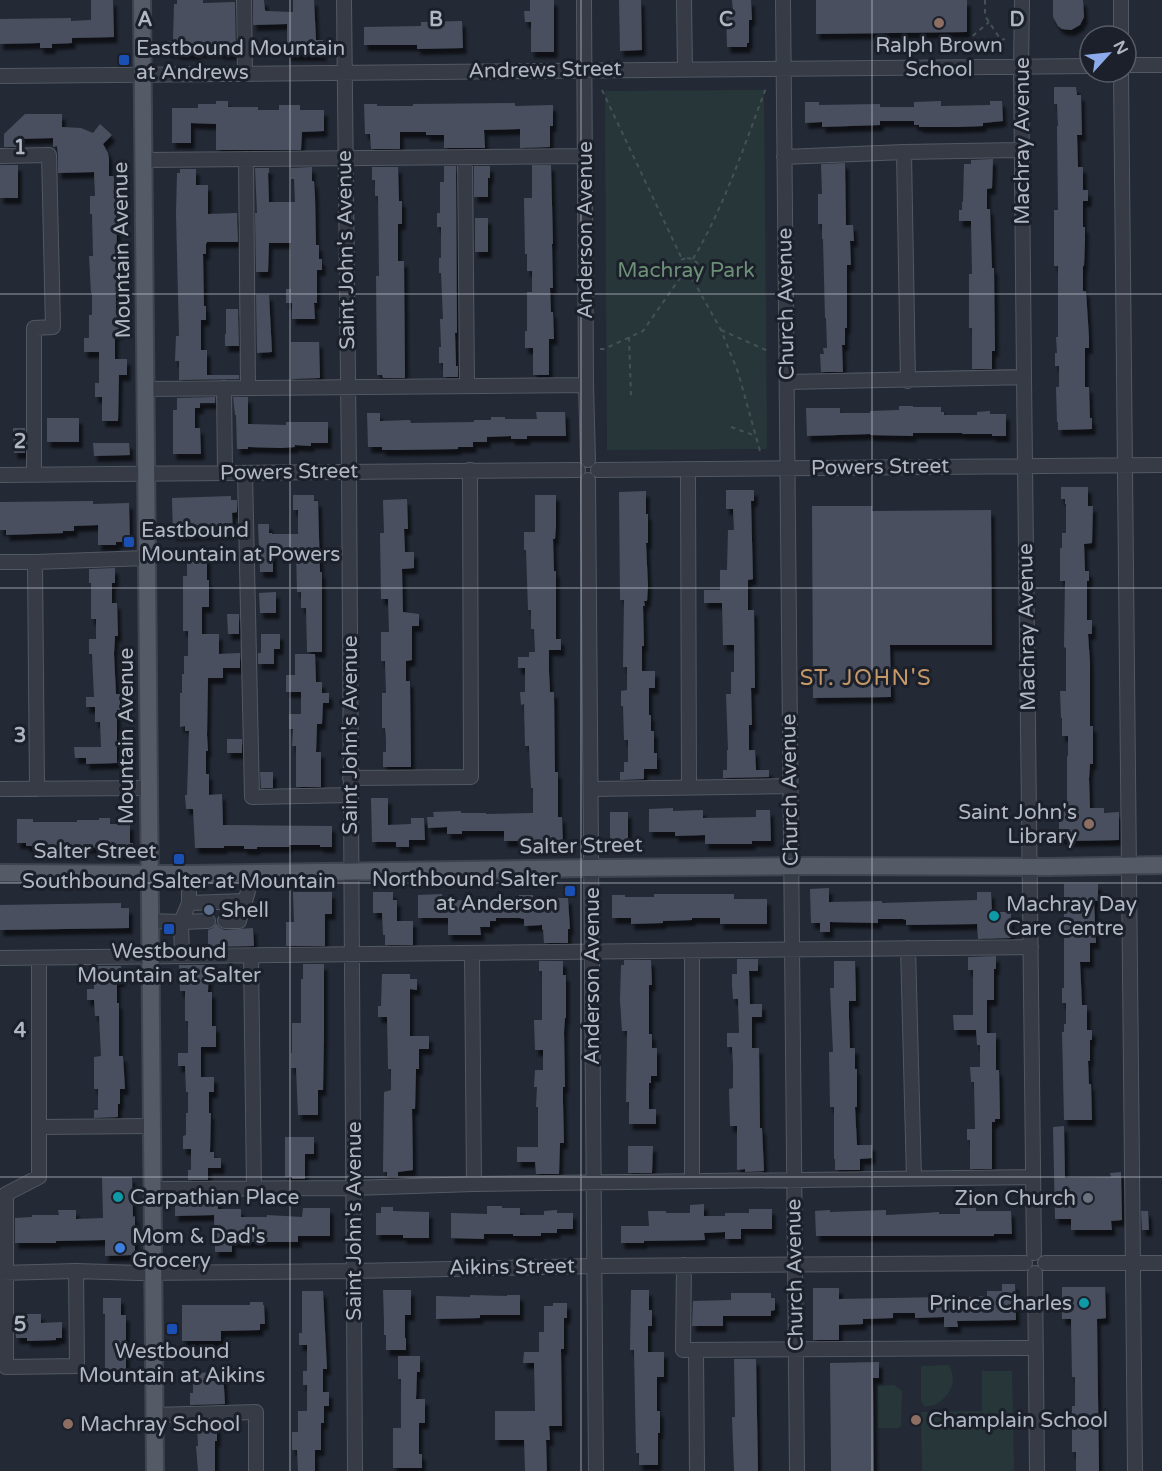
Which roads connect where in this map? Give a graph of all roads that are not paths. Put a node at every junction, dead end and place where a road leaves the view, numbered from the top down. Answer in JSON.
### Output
{"nodes":[{"id":1,"x":142,"y":0,"type":"edge"},
{"id":2,"x":244,"y":0,"type":"edge"},
{"id":3,"x":344,"y":0,"type":"edge"},
{"id":4,"x":584,"y":0,"type":"edge"},
{"id":5,"x":684,"y":0,"type":"edge"},
{"id":6,"x":783,"y":0,"type":"edge"},
{"id":7,"x":1022,"y":0,"type":"edge"},
{"id":8,"x":1121,"y":0,"type":"edge"},
{"id":9,"x":1121,"y":24,"type":"edge"},
{"id":10,"x":1138,"y":65,"type":"edge"},
{"id":11,"x":1162,"y":65,"type":"edge"},
{"id":12,"x":1021,"y":66,"type":"junction"},
{"id":13,"x":1078,"y":66,"type":"edge"},
{"id":14,"x":784,"y":68,"type":"junction"},
{"id":15,"x":685,"y":69,"type":"junction"},
{"id":16,"x":584,"y":70,"type":"junction"},
{"id":17,"x":345,"y":73,"type":"junction"},
{"id":18,"x":244,"y":74,"type":"junction"},
{"id":19,"x":143,"y":75,"type":"junction"},
{"id":20,"x":0,"y":76,"type":"edge"},
{"id":21,"x":1121,"y":84,"type":"edge"},
{"id":22,"x":1023,"y":150,"type":"junction"},
{"id":23,"x":904,"y":152,"type":"junction"},
{"id":24,"x":0,"y":156,"type":"edge"},
{"id":25,"x":585,"y":156,"type":"junction"},
{"id":26,"x":465,"y":157,"type":"junction"},
{"id":27,"x":784,"y":157,"type":"junction"},
{"id":28,"x":345,"y":158,"type":"junction"},
{"id":29,"x":246,"y":159,"type":"junction"},
{"id":30,"x":143,"y":160,"type":"junction"},
{"id":31,"x":1024,"y":377,"type":"junction"},
{"id":32,"x":908,"y":381,"type":"junction"},
{"id":33,"x":787,"y":382,"type":"junction"},
{"id":34,"x":586,"y":385,"type":"junction"},
{"id":35,"x":467,"y":386,"type":"junction"},
{"id":36,"x":348,"y":387,"type":"junction"},
{"id":37,"x":224,"y":388,"type":"junction"},
{"id":38,"x":248,"y":388,"type":"junction"},
{"id":39,"x":146,"y":389,"type":"junction"},
{"id":40,"x":1124,"y":465,"type":"junction"},
{"id":41,"x":1162,"y":465,"type":"edge"},
{"id":42,"x":1026,"y":466,"type":"junction"},
{"id":43,"x":787,"y":468,"type":"junction"},
{"id":44,"x":688,"y":469,"type":"junction"},
{"id":45,"x":470,"y":470,"type":"junction"},
{"id":46,"x":588,"y":470,"type":"junction"},
{"id":47,"x":349,"y":471,"type":"junction"},
{"id":48,"x":225,"y":473,"type":"junction"},
{"id":49,"x":245,"y":473,"type":"junction"},
{"id":50,"x":146,"y":474,"type":"junction"},
{"id":51,"x":0,"y":475,"type":"edge"},
{"id":52,"x":34,"y":475,"type":"junction"},
{"id":53,"x":147,"y":558,"type":"junction"},
{"id":54,"x":35,"y":561,"type":"junction"},
{"id":55,"x":0,"y":562,"type":"edge"},
{"id":56,"x":350,"y":778,"type":"junction"},
{"id":57,"x":790,"y":786,"type":"junction"},
{"id":58,"x":149,"y":788,"type":"junction"},
{"id":59,"x":689,"y":788,"type":"junction"},
{"id":60,"x":0,"y":789,"type":"edge"},
{"id":61,"x":37,"y":789,"type":"junction"},
{"id":62,"x":591,"y":789,"type":"junction"},
{"id":63,"x":351,"y":795,"type":"junction"},
{"id":64,"x":1162,"y":865,"type":"edge"},
{"id":65,"x":1130,"y":866,"type":"junction"},
{"id":66,"x":791,"y":867,"type":"junction"},
{"id":67,"x":1030,"y":867,"type":"junction"},
{"id":68,"x":591,"y":868,"type":"junction"},
{"id":69,"x":351,"y":871,"type":"junction"},
{"id":70,"x":251,"y":872,"type":"junction"},
{"id":71,"x":0,"y":873,"type":"edge"},
{"id":72,"x":150,"y":873,"type":"junction"},
{"id":73,"x":189,"y":874,"type":"junction"},
{"id":74,"x":245,"y":901,"type":"junction"},
{"id":75,"x":189,"y":903,"type":"junction"},
{"id":76,"x":150,"y":921,"type":"junction"},
{"id":77,"x":208,"y":921,"type":"dead end"},
{"id":78,"x":225,"y":921,"type":"dead end"},
{"id":79,"x":181,"y":922,"type":"junction"},
{"id":80,"x":1031,"y":947,"type":"junction"},
{"id":81,"x":908,"y":948,"type":"junction"},
{"id":82,"x":792,"y":950,"type":"junction"},
{"id":83,"x":692,"y":951,"type":"junction"},
{"id":84,"x":592,"y":952,"type":"junction"},
{"id":85,"x":472,"y":953,"type":"junction"},
{"id":86,"x":352,"y":954,"type":"junction"},
{"id":87,"x":182,"y":956,"type":"junction"},
{"id":88,"x":251,"y":956,"type":"junction"},
{"id":89,"x":150,"y":957,"type":"junction"},
{"id":90,"x":0,"y":958,"type":"edge"},
{"id":91,"x":39,"y":958,"type":"junction"},
{"id":92,"x":152,"y":1126,"type":"junction"},
{"id":93,"x":39,"y":1127,"type":"junction"},
{"id":94,"x":1033,"y":1177,"type":"junction"},
{"id":95,"x":914,"y":1178,"type":"junction"},
{"id":96,"x":794,"y":1180,"type":"junction"},
{"id":97,"x":692,"y":1181,"type":"junction"},
{"id":98,"x":594,"y":1183,"type":"junction"},
{"id":99,"x":474,"y":1184,"type":"junction"},
{"id":100,"x":353,"y":1188,"type":"junction"},
{"id":101,"x":152,"y":1189,"type":"junction"},
{"id":102,"x":254,"y":1189,"type":"junction"},
{"id":103,"x":1035,"y":1263,"type":"junction"},
{"id":104,"x":1133,"y":1263,"type":"junction"},
{"id":105,"x":1162,"y":1263,"type":"edge"},
{"id":106,"x":684,"y":1265,"type":"junction"},
{"id":107,"x":795,"y":1265,"type":"junction"},
{"id":108,"x":594,"y":1266,"type":"junction"},
{"id":109,"x":76,"y":1271,"type":"junction"},
{"id":110,"x":354,"y":1271,"type":"junction"},
{"id":111,"x":153,"y":1272,"type":"junction"},
{"id":112,"x":3,"y":1273,"type":"edge"},
{"id":113,"x":1036,"y":1348,"type":"junction"},
{"id":114,"x":696,"y":1350,"type":"junction"},
{"id":115,"x":796,"y":1350,"type":"junction"},
{"id":116,"x":154,"y":1415,"type":"junction"},
{"id":117,"x":155,"y":1471,"type":"edge"},
{"id":118,"x":256,"y":1471,"type":"edge"},
{"id":119,"x":355,"y":1471,"type":"edge"},
{"id":120,"x":596,"y":1471,"type":"edge"},
{"id":121,"x":697,"y":1471,"type":"edge"},
{"id":122,"x":797,"y":1471,"type":"edge"},
{"id":123,"x":1037,"y":1471,"type":"edge"},
{"id":124,"x":1135,"y":1471,"type":"edge"}],
"edges":[{"from":1,"to":19,"type":"main road","name":"Mountain Avenue"},
{"from":2,"to":18,"type":"street"},
{"from":3,"to":17,"type":"street","name":"Saint John's Avenue"},
{"from":4,"to":16,"type":"street","name":"Anderson Avenue"},
{"from":5,"to":15,"type":"street"},
{"from":6,"to":14,"type":"street","name":"Church Avenue"},
{"from":7,"to":12,"type":"street","name":"Machray Avenue"},
{"from":8,"to":9,"type":"street"},
{"from":10,"to":11,"type":"street"},
{"from":12,"to":13,"type":"street","name":"Andrews Street"},
{"from":12,"to":14,"type":"street","name":"Andrews Street"},
{"from":12,"to":22,"type":"street","name":"Machray Avenue"},
{"from":14,"to":15,"type":"street","name":"Andrews Street"},
{"from":14,"to":27,"type":"street","name":"Church Avenue"},
{"from":15,"to":16,"type":"street","name":"Andrews Street"},
{"from":16,"to":17,"type":"street","name":"Andrews Street"},
{"from":16,"to":25,"type":"street","name":"Anderson Avenue"},
{"from":17,"to":18,"type":"street","name":"Andrews Street"},
{"from":17,"to":28,"type":"street","name":"Saint John's Avenue"},
{"from":18,"to":19,"type":"street","name":"Andrews Street"},
{"from":19,"to":20,"type":"street","name":"Andrews Street"},
{"from":19,"to":30,"type":"main road","name":"Mountain Avenue"},
{"from":21,"to":40,"type":"street"},
{"from":22,"to":23,"type":"street"},
{"from":22,"to":31,"type":"street","name":"Machray Avenue"},
{"from":23,"to":27,"type":"street"},
{"from":23,"to":32,"type":"street"},
{"from":24,"to":52,"type":"street"},
{"from":25,"to":26,"type":"street"},
{"from":25,"to":34,"type":"street","name":"Anderson Avenue"},
{"from":26,"to":28,"type":"street"},
{"from":26,"to":35,"type":"street"},
{"from":27,"to":33,"type":"street","name":"Church Avenue"},
{"from":28,"to":29,"type":"street"},
{"from":28,"to":36,"type":"street","name":"Saint John's Avenue"},
{"from":29,"to":30,"type":"street"},
{"from":29,"to":38,"type":"street"},
{"from":30,"to":39,"type":"main road","name":"Mountain Avenue"},
{"from":31,"to":32,"type":"street"},
{"from":31,"to":42,"type":"street","name":"Machray Avenue"},
{"from":32,"to":33,"type":"street"},
{"from":33,"to":43,"type":"street","name":"Church Avenue"},
{"from":34,"to":35,"type":"street"},
{"from":34,"to":46,"type":"street","name":"Anderson Avenue"},
{"from":35,"to":36,"type":"street"},
{"from":36,"to":38,"type":"street"},
{"from":36,"to":47,"type":"street","name":"Saint John's Avenue"},
{"from":37,"to":38,"type":"street"},
{"from":37,"to":39,"type":"street"},
{"from":37,"to":48,"type":"street"},
{"from":39,"to":50,"type":"main road","name":"Mountain Avenue"},
{"from":40,"to":41,"type":"street","name":"Powers Street"},
{"from":40,"to":42,"type":"street","name":"Powers Street"},
{"from":40,"to":65,"type":"street"},
{"from":42,"to":43,"type":"street","name":"Powers Street"},
{"from":42,"to":67,"type":"street","name":"Machray Avenue"},
{"from":43,"to":44,"type":"street","name":"Powers Street"},
{"from":43,"to":57,"type":"street","name":"Church Avenue"},
{"from":44,"to":46,"type":"street","name":"Powers Street"},
{"from":44,"to":59,"type":"street"},
{"from":45,"to":46,"type":"street","name":"Powers Street"},
{"from":45,"to":47,"type":"street","name":"Powers Street"},
{"from":45,"to":56,"type":"street"},
{"from":46,"to":62,"type":"street","name":"Anderson Avenue"},
{"from":47,"to":49,"type":"street","name":"Powers Street"},
{"from":47,"to":56,"type":"street","name":"Saint John's Avenue"},
{"from":48,"to":49,"type":"street","name":"Powers Street"},
{"from":48,"to":50,"type":"street","name":"Powers Street"},
{"from":49,"to":63,"type":"street"},
{"from":50,"to":52,"type":"street","name":"Powers Street"},
{"from":50,"to":53,"type":"main road","name":"Mountain Avenue"},
{"from":51,"to":52,"type":"street","name":"Powers Street"},
{"from":53,"to":54,"type":"street"},
{"from":53,"to":58,"type":"main road","name":"Mountain Avenue"},
{"from":54,"to":55,"type":"street"},
{"from":54,"to":61,"type":"street"},
{"from":56,"to":63,"type":"street","name":"Saint John's Avenue"},
{"from":57,"to":59,"type":"street"},
{"from":57,"to":66,"type":"street","name":"Church Avenue"},
{"from":58,"to":61,"type":"street"},
{"from":58,"to":72,"type":"main road","name":"Mountain Avenue"},
{"from":59,"to":62,"type":"street"},
{"from":60,"to":61,"type":"street"},
{"from":62,"to":68,"type":"street","name":"Anderson Avenue"},
{"from":63,"to":69,"type":"street","name":"Saint John's Avenue"},
{"from":64,"to":65,"type":"main road","name":"Salter Street"},
{"from":65,"to":67,"type":"main road","name":"Salter Street"},
{"from":65,"to":104,"type":"street"},
{"from":66,"to":67,"type":"main road","name":"Salter Street"},
{"from":66,"to":68,"type":"main road","name":"Salter Street"},
{"from":66,"to":82,"type":"street","name":"Church Avenue"},
{"from":67,"to":80,"type":"street","name":"Machray Avenue"},
{"from":68,"to":69,"type":"main road","name":"Salter Street"},
{"from":68,"to":84,"type":"street","name":"Anderson Avenue"},
{"from":69,"to":70,"type":"main road","name":"Salter Street"},
{"from":69,"to":86,"type":"street","name":"Saint John's Avenue"},
{"from":70,"to":73,"type":"main road","name":"Salter Street"},
{"from":70,"to":74,"type":"street"},
{"from":71,"to":72,"type":"main road","name":"Salter Street"},
{"from":72,"to":73,"type":"main road","name":"Salter Street"},
{"from":72,"to":76,"type":"main road","name":"Mountain Avenue"},
{"from":73,"to":75,"type":"street"},
{"from":74,"to":75,"type":"street"},
{"from":74,"to":78,"type":"street"},
{"from":75,"to":79,"type":"street"},
{"from":76,"to":79,"type":"street"},
{"from":76,"to":89,"type":"main road","name":"Mountain Avenue"},
{"from":77,"to":79,"type":"street"},
{"from":79,"to":87,"type":"street"},
{"from":80,"to":81,"type":"street"},
{"from":80,"to":94,"type":"street","name":"Machray Avenue"},
{"from":81,"to":82,"type":"street"},
{"from":81,"to":95,"type":"street"},
{"from":82,"to":83,"type":"street"},
{"from":82,"to":96,"type":"street","name":"Church Avenue"},
{"from":83,"to":84,"type":"street"},
{"from":83,"to":97,"type":"street"},
{"from":84,"to":85,"type":"street"},
{"from":84,"to":98,"type":"street","name":"Anderson Avenue"},
{"from":85,"to":86,"type":"street"},
{"from":85,"to":99,"type":"street"},
{"from":86,"to":88,"type":"street"},
{"from":86,"to":100,"type":"street","name":"Saint John's Avenue"},
{"from":87,"to":88,"type":"street"},
{"from":87,"to":89,"type":"street"},
{"from":88,"to":102,"type":"street"},
{"from":89,"to":91,"type":"street"},
{"from":89,"to":92,"type":"main road","name":"Mountain Avenue"},
{"from":90,"to":91,"type":"street"},
{"from":91,"to":93,"type":"street"},
{"from":92,"to":93,"type":"street"},
{"from":92,"to":101,"type":"main road","name":"Mountain Avenue"},
{"from":93,"to":112,"type":"street"},
{"from":94,"to":95,"type":"street"},
{"from":94,"to":103,"type":"street","name":"Machray Avenue"},
{"from":95,"to":96,"type":"street"},
{"from":96,"to":97,"type":"street"},
{"from":96,"to":107,"type":"street","name":"Church Avenue"},
{"from":97,"to":98,"type":"street"},
{"from":98,"to":99,"type":"street"},
{"from":98,"to":108,"type":"street","name":"Anderson Avenue"},
{"from":99,"to":100,"type":"street"},
{"from":100,"to":102,"type":"street"},
{"from":100,"to":110,"type":"street","name":"Saint John's Avenue"},
{"from":101,"to":102,"type":"street"},
{"from":101,"to":111,"type":"main road","name":"Mountain Avenue"},
{"from":103,"to":104,"type":"street","name":"Aikins Street"},
{"from":103,"to":107,"type":"street","name":"Aikins Street"},
{"from":103,"to":113,"type":"street","name":"Machray Avenue"},
{"from":104,"to":105,"type":"street","name":"Aikins Street"},
{"from":104,"to":124,"type":"street"},
{"from":106,"to":107,"type":"street","name":"Aikins Street"},
{"from":106,"to":108,"type":"street","name":"Aikins Street"},
{"from":106,"to":114,"type":"street"},
{"from":107,"to":115,"type":"street","name":"Church Avenue"},
{"from":108,"to":110,"type":"street","name":"Aikins Street"},
{"from":108,"to":120,"type":"street","name":"Anderson Avenue"},
{"from":109,"to":111,"type":"street","name":"Aikins Street"},
{"from":109,"to":112,"type":"street","name":"Aikins Street"},
{"from":109,"to":112,"type":"street"},
{"from":110,"to":111,"type":"street","name":"Aikins Street"},
{"from":110,"to":119,"type":"street","name":"Saint John's Avenue"},
{"from":111,"to":116,"type":"main road","name":"Mountain Avenue"},
{"from":113,"to":115,"type":"street"},
{"from":113,"to":123,"type":"street","name":"Machray Avenue"},
{"from":114,"to":115,"type":"street"},
{"from":114,"to":121,"type":"street"},
{"from":115,"to":122,"type":"street","name":"Church Avenue"},
{"from":116,"to":117,"type":"main road","name":"Mountain Avenue"},
{"from":116,"to":118,"type":"street"}]}
